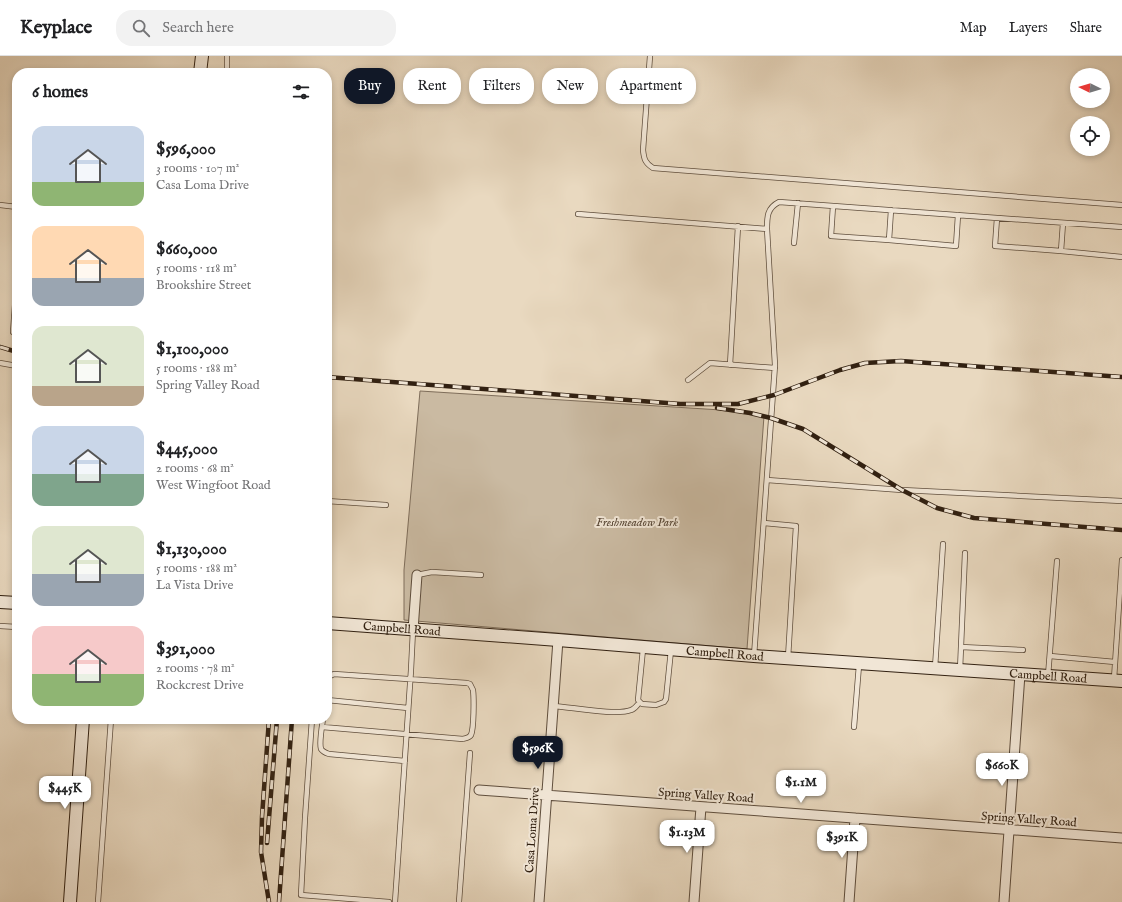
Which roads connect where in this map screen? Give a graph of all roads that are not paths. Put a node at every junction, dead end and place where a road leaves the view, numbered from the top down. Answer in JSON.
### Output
{"nodes":[{"id":1,"x":202,"y":56,"type":"edge"},
{"id":2,"x":227,"y":56,"type":"edge"},
{"id":3,"x":650,"y":56,"type":"edge"},
{"id":4,"x":201,"y":68,"type":"edge"},
{"id":5,"x":227,"y":68,"type":"edge"},
{"id":6,"x":798,"y":203,"type":"junction"},
{"id":7,"x":0,"y":205,"type":"edge"},
{"id":8,"x":1122,"y":205,"type":"edge"},
{"id":9,"x":12,"y":206,"type":"edge"},
{"id":10,"x":833,"y":206,"type":"junction"},
{"id":11,"x":891,"y":210,"type":"junction"},
{"id":12,"x":578,"y":214,"type":"dead end"},
{"id":13,"x":958,"y":215,"type":"junction"},
{"id":14,"x":997,"y":218,"type":"junction"},
{"id":15,"x":1063,"y":223,"type":"junction"},
{"id":16,"x":738,"y":226,"type":"junction"},
{"id":17,"x":1122,"y":227,"type":"edge"},
{"id":18,"x":767,"y":229,"type":"junction"},
{"id":19,"x":889,"y":240,"type":"junction"},
{"id":20,"x":794,"y":243,"type":"dead end"},
{"id":21,"x":1061,"y":251,"type":"junction"},
{"id":22,"x":1122,"y":257,"type":"edge"},
{"id":23,"x":0,"y":363,"type":"edge"},
{"id":24,"x":12,"y":365,"type":"edge"},
{"id":25,"x":730,"y":365,"type":"junction"},
{"id":26,"x":775,"y":368,"type":"junction"},
{"id":27,"x":688,"y":380,"type":"dead end"},
{"id":28,"x":768,"y":480,"type":"junction"},
{"id":29,"x":332,"y":501,"type":"edge"},
{"id":30,"x":1122,"y":501,"type":"edge"},
{"id":31,"x":386,"y":505,"type":"dead end"},
{"id":32,"x":764,"y":523,"type":"junction"},
{"id":33,"x":943,"y":544,"type":"dead end"},
{"id":34,"x":966,"y":553,"type":"dead end"},
{"id":35,"x":1122,"y":560,"type":"edge"},
{"id":36,"x":1057,"y":561,"type":"dead end"},
{"id":37,"x":417,"y":575,"type":"joint"},
{"id":38,"x":481,"y":575,"type":"dead end"},
{"id":39,"x":0,"y":602,"type":"edge"},
{"id":40,"x":12,"y":603,"type":"edge"},
{"id":41,"x":332,"y":623,"type":"edge"},
{"id":42,"x":0,"y":626,"type":"edge"},
{"id":43,"x":12,"y":627,"type":"edge"},
{"id":44,"x":413,"y":630,"type":"junction"},
{"id":45,"x":558,"y":640,"type":"junction"},
{"id":46,"x":643,"y":647,"type":"junction"},
{"id":47,"x":961,"y":647,"type":"junction"},
{"id":48,"x":672,"y":649,"type":"junction"},
{"id":49,"x":1023,"y":650,"type":"dead end"},
{"id":50,"x":754,"y":656,"type":"junction"},
{"id":51,"x":1050,"y":656,"type":"junction"},
{"id":52,"x":788,"y":658,"type":"junction"},
{"id":53,"x":1115,"y":662,"type":"junction"},
{"id":54,"x":859,"y":663,"type":"junction"},
{"id":55,"x":935,"y":668,"type":"junction"},
{"id":56,"x":960,"y":670,"type":"junction"},
{"id":57,"x":1020,"y":674,"type":"junction"},
{"id":58,"x":332,"y":675,"type":"edge"},
{"id":59,"x":1048,"y":676,"type":"junction"},
{"id":60,"x":411,"y":680,"type":"junction"},
{"id":61,"x":1118,"y":681,"type":"edge"},
{"id":62,"x":332,"y":700,"type":"edge"},
{"id":63,"x":640,"y":702,"type":"junction"},
{"id":64,"x":553,"y":706,"type":"junction"},
{"id":65,"x":408,"y":708,"type":"junction"},
{"id":66,"x":83,"y":724,"type":"edge"},
{"id":67,"x":111,"y":724,"type":"edge"},
{"id":68,"x":312,"y":724,"type":"edge"},
{"id":69,"x":322,"y":724,"type":"edge"},
{"id":70,"x":854,"y":726,"type":"dead end"},
{"id":71,"x":322,"y":727,"type":"junction"},
{"id":72,"x":406,"y":735,"type":"junction"},
{"id":73,"x":470,"y":753,"type":"dead end"},
{"id":74,"x":405,"y":761,"type":"junction"},
{"id":75,"x":479,"y":790,"type":"dead end"},
{"id":76,"x":547,"y":796,"type":"junction"},
{"id":77,"x":701,"y":807,"type":"junction"},
{"id":78,"x":855,"y":818,"type":"junction"},
{"id":79,"x":1010,"y":830,"type":"junction"},
{"id":80,"x":1122,"y":838,"type":"edge"},
{"id":81,"x":301,"y":895,"type":"junction"},
{"id":82,"x":70,"y":902,"type":"edge"},
{"id":83,"x":98,"y":902,"type":"edge"},
{"id":84,"x":301,"y":902,"type":"edge"},
{"id":85,"x":389,"y":902,"type":"edge"},
{"id":86,"x":395,"y":902,"type":"edge"},
{"id":87,"x":459,"y":902,"type":"edge"},
{"id":88,"x":539,"y":902,"type":"edge"},
{"id":89,"x":694,"y":902,"type":"edge"},
{"id":90,"x":849,"y":902,"type":"edge"},
{"id":91,"x":1004,"y":902,"type":"edge"}],
"edges":[{"from":1,"to":4,"type":"street"},
{"from":2,"to":5,"type":"lane"},
{"from":3,"to":8,"type":"lane"},
{"from":6,"to":10,"type":"lane"},
{"from":6,"to":18,"type":"lane"},
{"from":6,"to":20,"type":"lane"},
{"from":7,"to":9,"type":"lane"},
{"from":10,"to":11,"type":"lane"},
{"from":10,"to":19,"type":"lane"},
{"from":11,"to":13,"type":"lane"},
{"from":11,"to":19,"type":"lane"},
{"from":12,"to":16,"type":"lane"},
{"from":13,"to":14,"type":"lane"},
{"from":13,"to":19,"type":"lane"},
{"from":14,"to":15,"type":"lane"},
{"from":14,"to":21,"type":"lane"},
{"from":15,"to":17,"type":"lane"},
{"from":15,"to":21,"type":"lane"},
{"from":16,"to":18,"type":"lane"},
{"from":16,"to":25,"type":"lane"},
{"from":18,"to":26,"type":"lane"},
{"from":21,"to":22,"type":"lane"},
{"from":23,"to":24,"type":"lane"},
{"from":25,"to":26,"type":"lane"},
{"from":25,"to":27,"type":"lane"},
{"from":26,"to":28,"type":"lane"},
{"from":28,"to":30,"type":"lane"},
{"from":28,"to":32,"type":"lane"},
{"from":29,"to":31,"type":"lane"},
{"from":32,"to":50,"type":"lane"},
{"from":32,"to":52,"type":"lane"},
{"from":33,"to":55,"type":"lane"},
{"from":34,"to":47,"type":"lane"},
{"from":35,"to":53,"type":"lane"},
{"from":36,"to":51,"type":"lane"},
{"from":37,"to":38,"type":"lane"},
{"from":37,"to":44,"type":"street"},
{"from":39,"to":40,"type":"street"},
{"from":41,"to":44,"type":"street","name":"Campbell Road"},
{"from":42,"to":43,"type":"lane"},
{"from":44,"to":45,"type":"street","name":"Campbell Road"},
{"from":44,"to":60,"type":"lane"},
{"from":45,"to":46,"type":"street","name":"Campbell Road"},
{"from":45,"to":64,"type":"street","name":"Casa Loma Drive"},
{"from":46,"to":48,"type":"street","name":"Campbell Road"},
{"from":46,"to":63,"type":"lane"},
{"from":47,"to":49,"type":"lane"},
{"from":47,"to":56,"type":"lane"},
{"from":48,"to":50,"type":"street","name":"Campbell Road"},
{"from":48,"to":63,"type":"lane"},
{"from":50,"to":52,"type":"street","name":"Campbell Road"},
{"from":51,"to":53,"type":"lane"},
{"from":51,"to":59,"type":"lane"},
{"from":52,"to":54,"type":"street","name":"Campbell Road"},
{"from":53,"to":61,"type":"lane"},
{"from":54,"to":55,"type":"street","name":"Campbell Road"},
{"from":54,"to":70,"type":"lane"},
{"from":55,"to":56,"type":"street","name":"Campbell Road"},
{"from":56,"to":57,"type":"street","name":"Campbell Road"},
{"from":57,"to":59,"type":"street","name":"Campbell Road"},
{"from":57,"to":79,"type":"street"},
{"from":58,"to":60,"type":"lane"},
{"from":59,"to":61,"type":"street","name":"Campbell Road"},
{"from":60,"to":65,"type":"lane"},
{"from":60,"to":72,"type":"lane"},
{"from":62,"to":65,"type":"lane"},
{"from":63,"to":64,"type":"lane"},
{"from":64,"to":76,"type":"street","name":"Casa Loma Drive"},
{"from":65,"to":72,"type":"lane"},
{"from":66,"to":82,"type":"street"},
{"from":67,"to":83,"type":"lane"},
{"from":68,"to":81,"type":"lane"},
{"from":69,"to":71,"type":"lane"},
{"from":71,"to":72,"type":"lane"},
{"from":71,"to":74,"type":"lane"},
{"from":72,"to":74,"type":"lane"},
{"from":73,"to":87,"type":"lane"},
{"from":74,"to":86,"type":"lane"},
{"from":75,"to":76,"type":"street","name":"Spring Valley Road"},
{"from":76,"to":77,"type":"street","name":"Spring Valley Road"},
{"from":76,"to":88,"type":"street","name":"Casa Loma Drive"},
{"from":77,"to":78,"type":"street","name":"Spring Valley Road"},
{"from":77,"to":89,"type":"street"},
{"from":78,"to":79,"type":"street","name":"Spring Valley Road"},
{"from":78,"to":90,"type":"street"},
{"from":79,"to":80,"type":"street","name":"Spring Valley Road"},
{"from":79,"to":91,"type":"street"},
{"from":81,"to":84,"type":"lane"},
{"from":81,"to":85,"type":"lane"}]}
